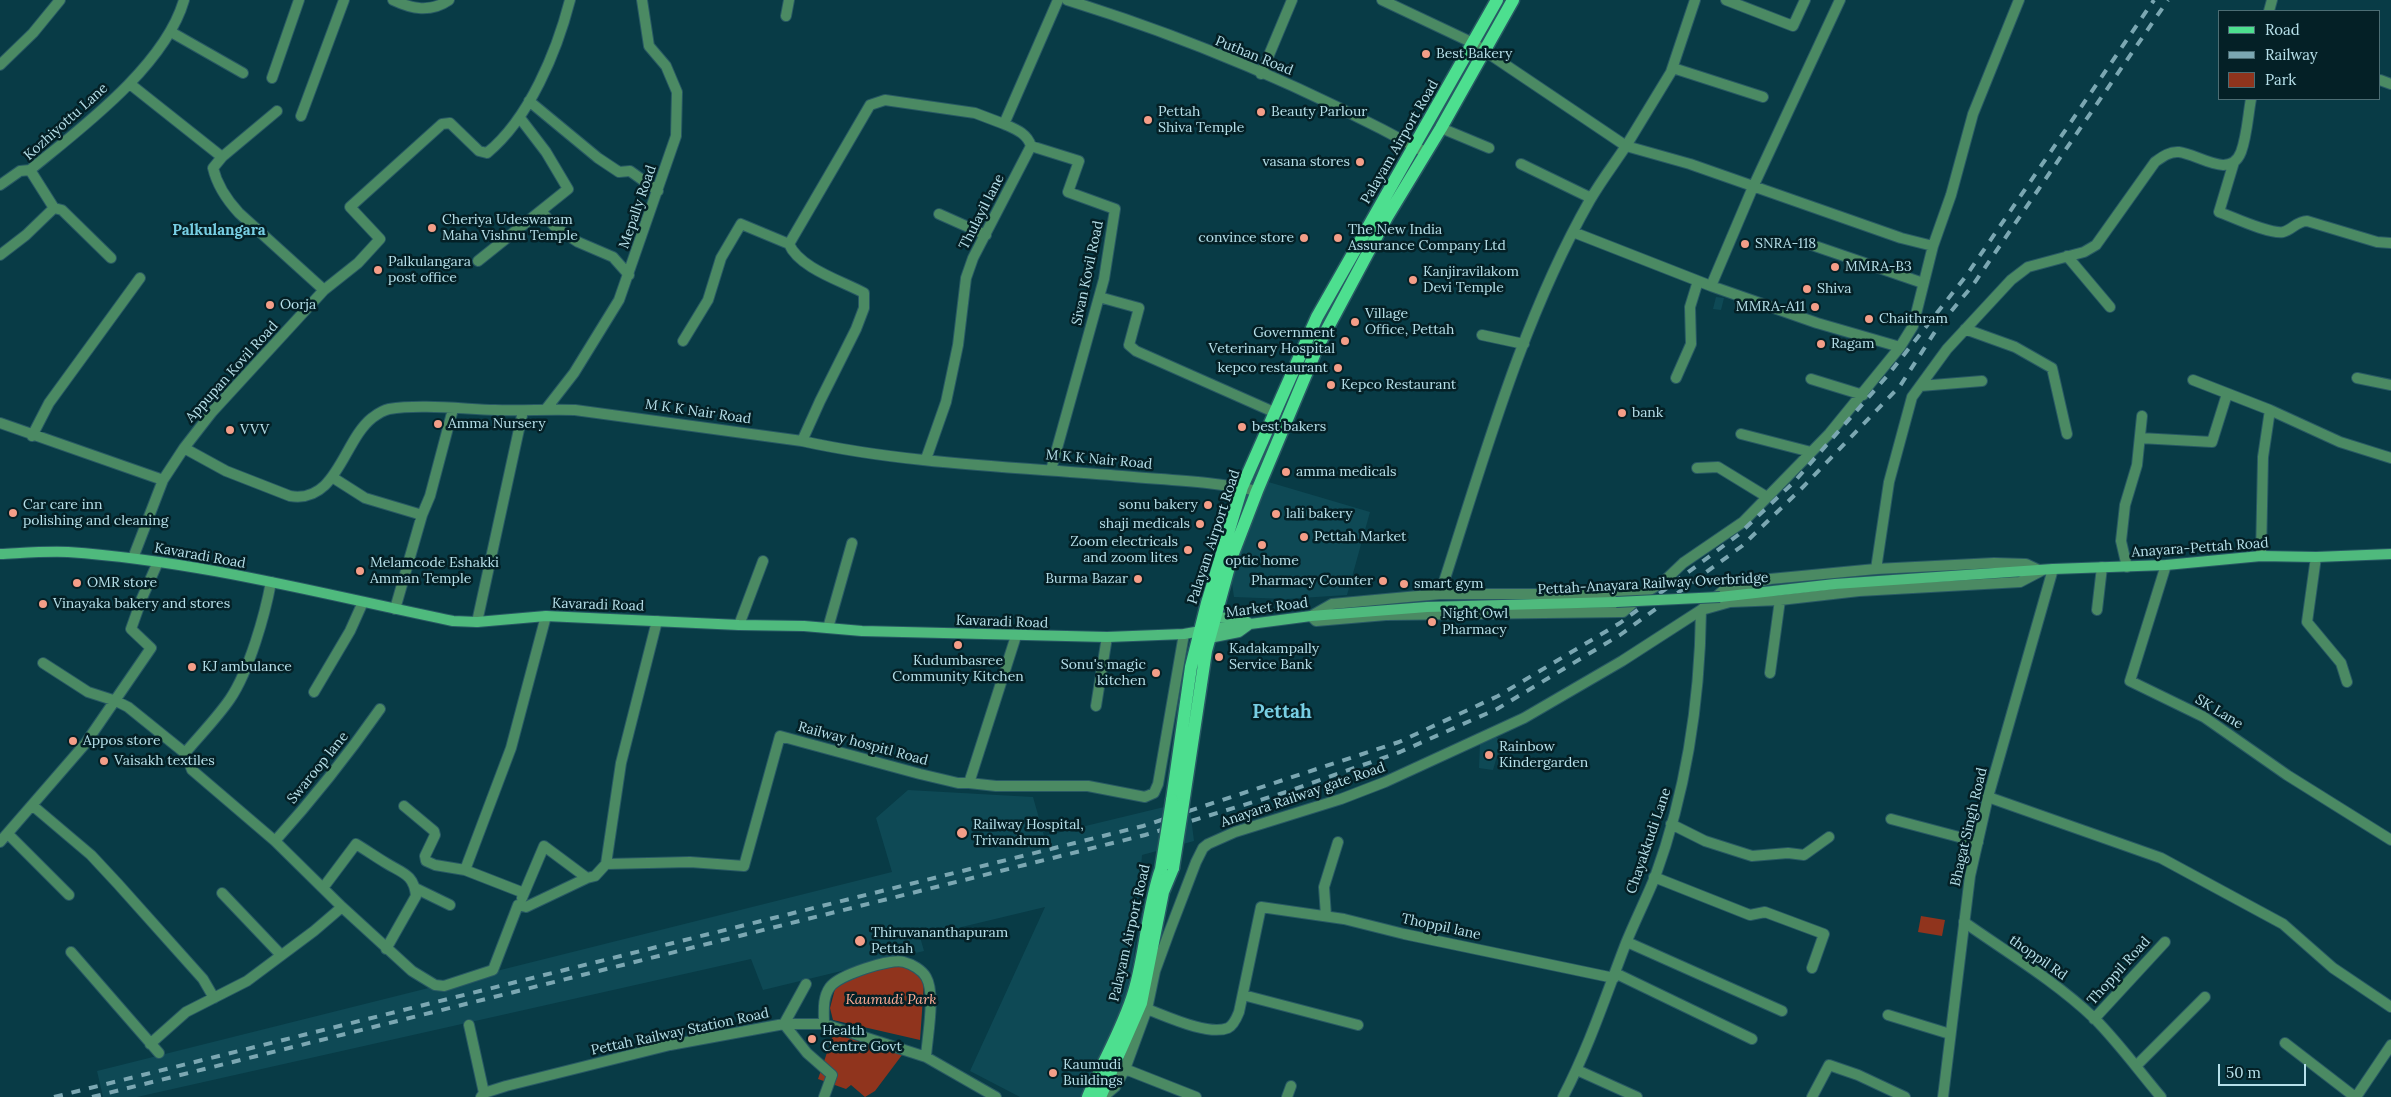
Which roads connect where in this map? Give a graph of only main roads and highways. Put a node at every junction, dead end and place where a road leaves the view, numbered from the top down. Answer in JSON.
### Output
{"nodes":[{"id":1,"x":1497,"y":0,"type":"edge"},
{"id":2,"x":1513,"y":0,"type":"edge"},
{"id":3,"x":1419,"y":149,"type":"junction"},
{"id":4,"x":0,"y":554,"type":"edge"},
{"id":5,"x":2391,"y":554,"type":"edge"},
{"id":6,"x":2011,"y":572,"type":"joint"},
{"id":7,"x":1326,"y":615,"type":"joint"},
{"id":8,"x":1250,"y":624,"type":"junction"},
{"id":9,"x":1209,"y":629,"type":"junction"},
{"id":10,"x":1178,"y":802,"type":"junction"},
{"id":11,"x":1167,"y":869,"type":"junction"},
{"id":12,"x":1088,"y":1097,"type":"edge"},
{"id":13,"x":1102,"y":1097,"type":"edge"}],
"edges":[{"from":1,"to":3,"type":"main road","name":"Palayam Airport Road"},
{"from":2,"to":3,"type":"main road","name":"Palayam Airport Road"},
{"from":3,"to":9,"type":"main road","name":"Palayam Airport Road"},
{"from":3,"to":9,"type":"main road","name":"Palayam Airport Road"},
{"from":4,"to":9,"type":"main road","name":"Kavaradi Road"},
{"from":5,"to":6,"type":"main road","name":"Anayara-Pettah Road"},
{"from":6,"to":7,"type":"main road","name":"Pettah-Anayara Railway Overbridge","bridge":true},
{"from":7,"to":8,"type":"main road","name":"Market Road"},
{"from":8,"to":9,"type":"main road"},
{"from":8,"to":9,"type":"main road"},
{"from":9,"to":10,"type":"main road","name":"Palayam Airport Road"},
{"from":9,"to":10,"type":"main road","name":"Palayam Airport Road"},
{"from":10,"to":11,"type":"main road","bridge":true},
{"from":11,"to":12,"type":"main road","name":"Palayam Airport Road"},
{"from":11,"to":13,"type":"main road","name":"Palayam Airport Road"}]}
